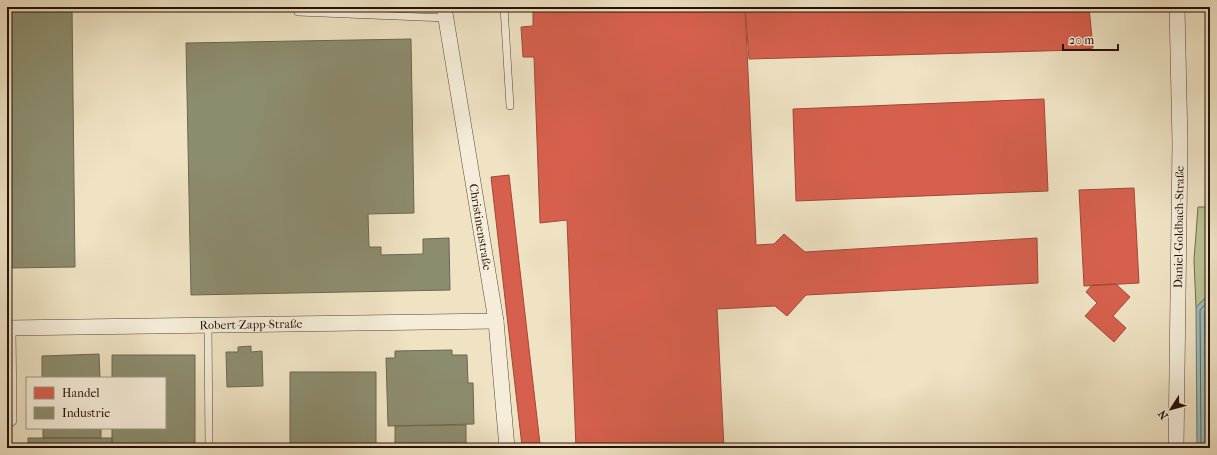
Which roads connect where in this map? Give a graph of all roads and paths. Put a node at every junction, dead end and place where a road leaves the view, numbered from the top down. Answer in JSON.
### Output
{"nodes":[{"id":1,"x":504,"y":7,"type":"edge"},
{"id":2,"x":1177,"y":7,"type":"edge"},
{"id":3,"x":298,"y":12,"type":"dead end"},
{"id":4,"x":445,"y":13,"type":"edge"},
{"id":5,"x":510,"y":106,"type":"dead end"},
{"id":6,"x":496,"y":321,"type":"junction"},
{"id":7,"x":208,"y":325,"type":"junction"},
{"id":8,"x":10,"y":328,"type":"edge"},
{"id":9,"x":7,"y":424,"type":"edge"},
{"id":10,"x":209,"y":448,"type":"edge"},
{"id":11,"x":506,"y":448,"type":"edge"},
{"id":12,"x":1176,"y":448,"type":"edge"}],
"edges":[{"from":1,"to":5,"type":"lane"},
{"from":2,"to":12,"type":"street","name":"Daniel-Goldbach-Straße"},
{"from":3,"to":4,"type":"lane"},
{"from":4,"to":6,"type":"street","name":"Christinenstraße"},
{"from":6,"to":7,"type":"street","name":"Robert-Zapp-Straße"},
{"from":6,"to":11,"type":"street","name":"Christinenstraße"},
{"from":7,"to":8,"type":"street","name":"Robert-Zapp-Straße"},
{"from":7,"to":10,"type":"lane"},
{"from":8,"to":9,"type":"lane"}]}
